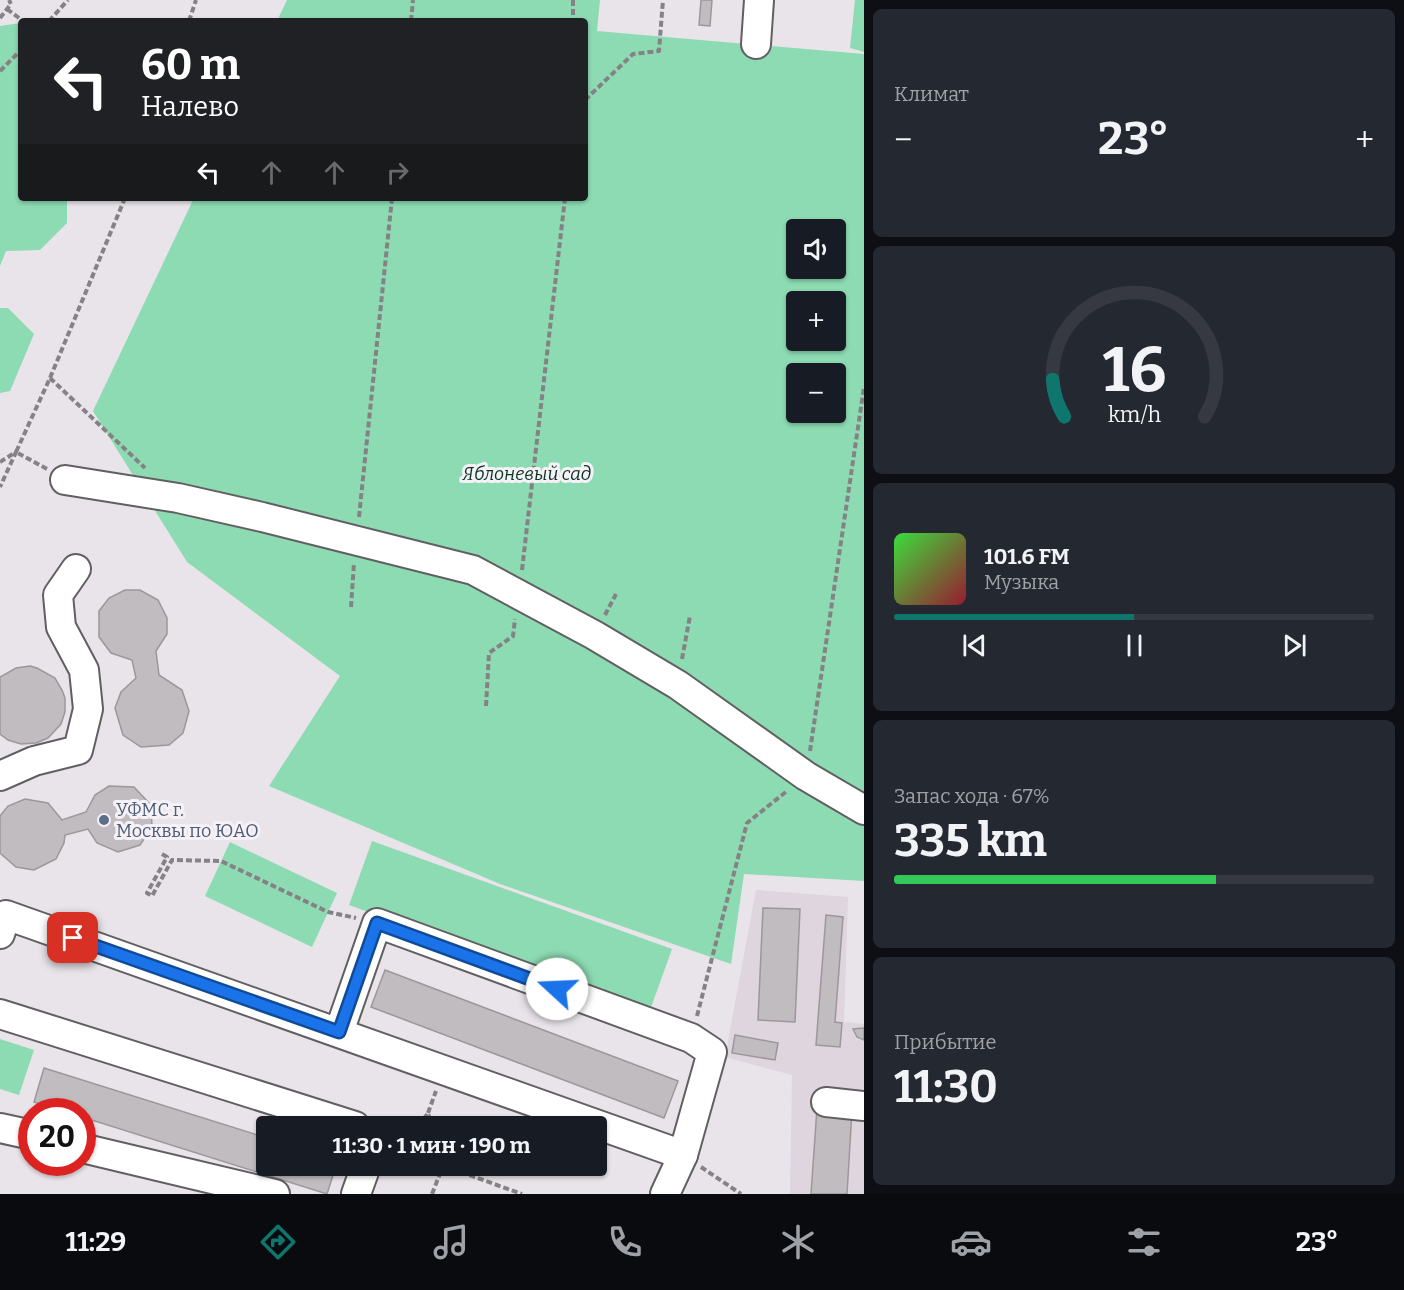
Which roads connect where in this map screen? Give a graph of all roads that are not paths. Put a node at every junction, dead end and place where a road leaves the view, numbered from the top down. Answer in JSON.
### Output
{"nodes":[{"id":1,"x":759,"y":0,"type":"edge"},
{"id":2,"x":756,"y":44,"type":"dead end"},
{"id":3,"x":65,"y":480,"type":"road end"},
{"id":4,"x":76,"y":569,"type":"dead end"},
{"id":5,"x":0,"y":776,"type":"edge"},
{"id":6,"x":864,"y":810,"type":"edge"},
{"id":7,"x":2,"y":917,"type":"edge"},
{"id":8,"x":0,"y":1014,"type":"edge"},
{"id":9,"x":339,"y":1032,"type":"junction"},
{"id":10,"x":826,"y":1102,"type":"dead end"},
{"id":11,"x":864,"y":1106,"type":"edge"},
{"id":12,"x":323,"y":1116,"type":"edge"},
{"id":13,"x":0,"y":1128,"type":"edge"},
{"id":14,"x":18,"y":1132,"type":"edge"},
{"id":15,"x":96,"y":1151,"type":"edge"},
{"id":16,"x":683,"y":1155,"type":"junction"},
{"id":17,"x":362,"y":1176,"type":"edge"},
{"id":18,"x":275,"y":1194,"type":"edge"},
{"id":19,"x":356,"y":1194,"type":"edge"},
{"id":20,"x":665,"y":1194,"type":"edge"}],
"edges":[{"from":1,"to":2,"type":"lane"},
{"from":3,"to":6,"type":"lane"},
{"from":4,"to":5,"type":"lane"},
{"from":7,"to":9,"type":"lane"},
{"from":8,"to":12,"type":"lane"},
{"from":9,"to":16,"type":"lane"},
{"from":9,"to":16,"type":"lane"},
{"from":10,"to":11,"type":"lane"},
{"from":13,"to":14,"type":"lane"},
{"from":15,"to":18,"type":"lane"},
{"from":16,"to":20,"type":"lane"},
{"from":17,"to":19,"type":"lane"}]}
